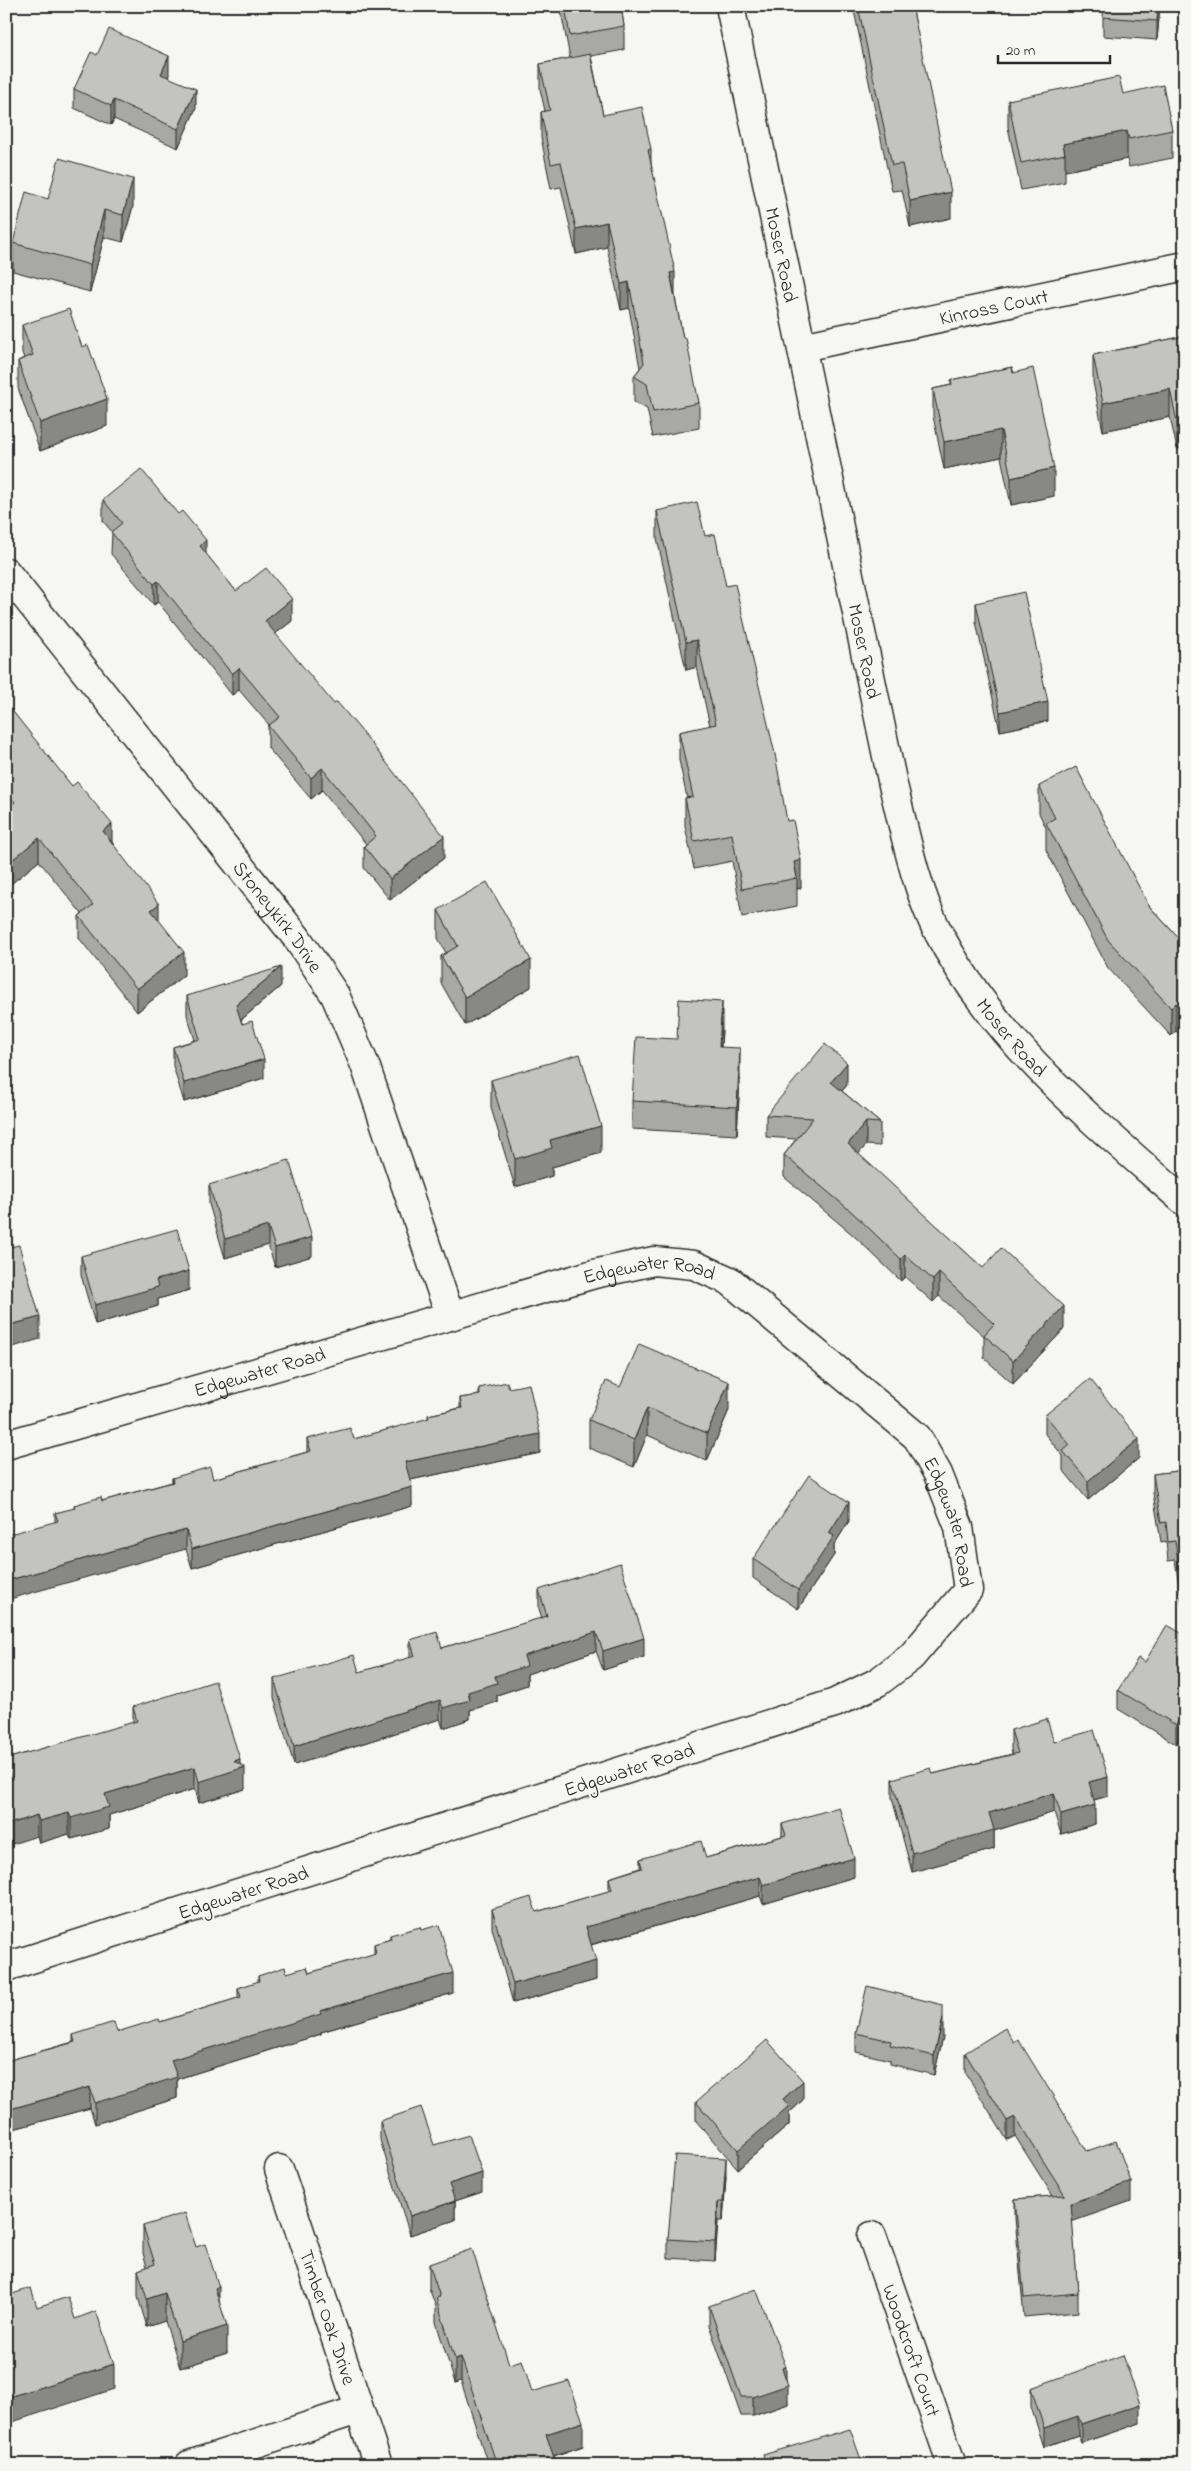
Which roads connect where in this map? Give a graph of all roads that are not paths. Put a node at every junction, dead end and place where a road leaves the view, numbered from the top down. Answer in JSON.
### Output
{"nodes":[{"id":1,"x":730,"y":6,"type":"edge"},
{"id":2,"x":1185,"y":266,"type":"edge"},
{"id":3,"x":802,"y":347,"type":"junction"},
{"id":4,"x":6,"y":572,"type":"edge"},
{"id":5,"x":1185,"y":1202,"type":"edge"},
{"id":6,"x":450,"y":1316,"type":"junction"},
{"id":7,"x":6,"y":1445,"type":"edge"},
{"id":8,"x":6,"y":1967,"type":"edge"},
{"id":9,"x":279,"y":2169,"type":"dead end"},
{"id":10,"x":872,"y":2236,"type":"dead end"},
{"id":11,"x":358,"y":2410,"type":"junction"},
{"id":12,"x":189,"y":2465,"type":"edge"},
{"id":13,"x":378,"y":2465,"type":"edge"},
{"id":14,"x":952,"y":2465,"type":"edge"}],
"edges":[{"from":1,"to":3,"type":"street","name":"Moser Road"},
{"from":2,"to":3,"type":"street","name":"Kinross Court"},
{"from":3,"to":5,"type":"street","name":"Moser Road"},
{"from":4,"to":6,"type":"street","name":"Stoneykirk Drive"},
{"from":6,"to":7,"type":"street","name":"Edgewater Road"},
{"from":6,"to":8,"type":"street","name":"Edgewater Road"},
{"from":9,"to":11,"type":"street","name":"Timber Oak Drive"},
{"from":10,"to":14,"type":"street","name":"Woodcroft Court"},
{"from":11,"to":12,"type":"street"},
{"from":11,"to":13,"type":"street","name":"Timber Oak Drive"}]}
